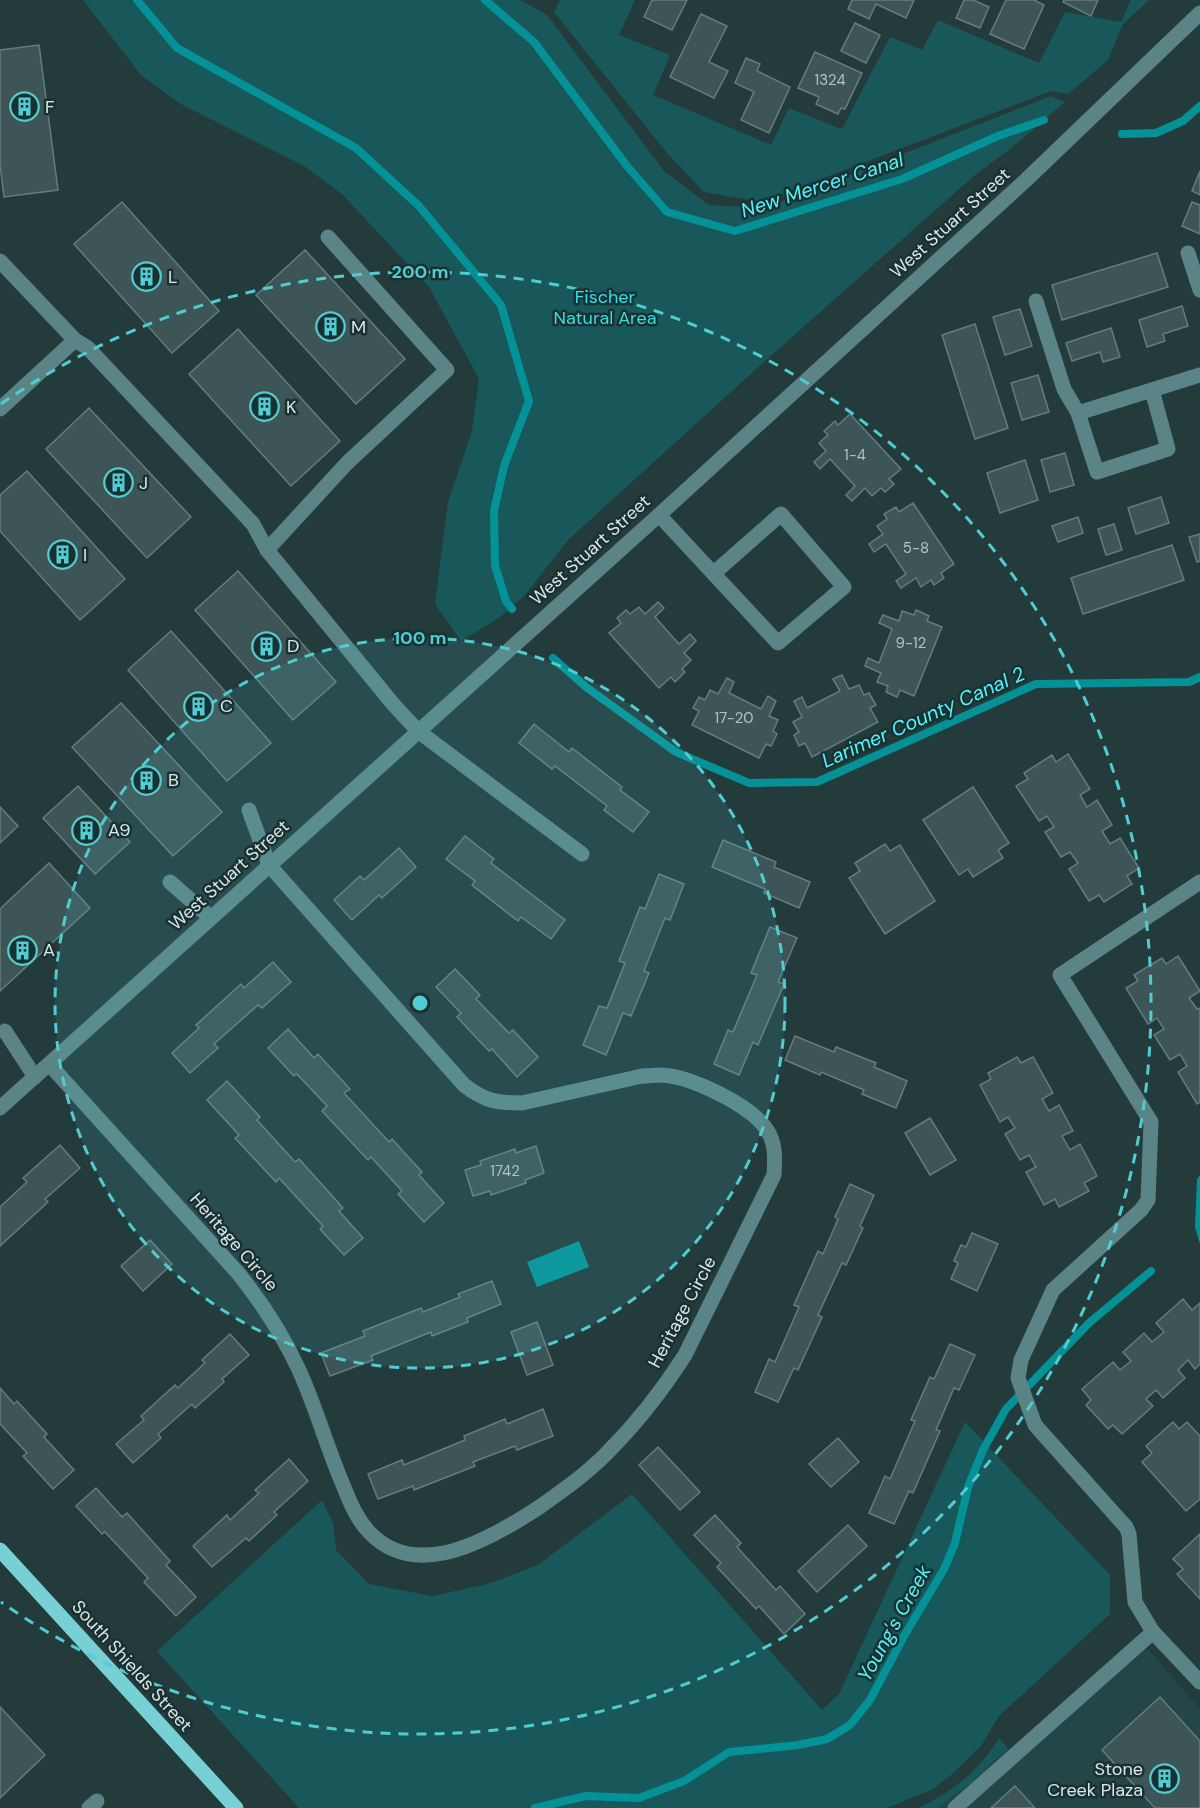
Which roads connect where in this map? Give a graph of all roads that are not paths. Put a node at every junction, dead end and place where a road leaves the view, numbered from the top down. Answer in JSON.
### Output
{"nodes":[{"id":1,"x":1200,"y":13,"type":"edge"},
{"id":2,"x":328,"y":237,"type":"dead end"},
{"id":3,"x":1188,"y":253,"type":"dead end"},
{"id":4,"x":0,"y":261,"type":"edge"},
{"id":5,"x":1200,"y":290,"type":"edge"},
{"id":6,"x":1036,"y":301,"type":"dead end"},
{"id":7,"x":75,"y":340,"type":"junction"},
{"id":8,"x":1200,"y":375,"type":"edge"},
{"id":9,"x":1152,"y":390,"type":"junction"},
{"id":10,"x":0,"y":409,"type":"edge"},
{"id":11,"x":1078,"y":413,"type":"junction"},
{"id":12,"x":659,"y":514,"type":"junction"},
{"id":13,"x":267,"y":550,"type":"junction"},
{"id":14,"x":714,"y":573,"type":"junction"},
{"id":15,"x":418,"y":731,"type":"junction"},
{"id":16,"x":249,"y":810,"type":"dead end"},
{"id":17,"x":582,"y":854,"type":"dead end"},
{"id":18,"x":269,"y":865,"type":"junction"},
{"id":19,"x":170,"y":882,"type":"dead end"},
{"id":20,"x":1200,"y":882,"type":"edge"},
{"id":21,"x":211,"y":918,"type":"junction"},
{"id":22,"x":4,"y":1031,"type":"dead end"},
{"id":23,"x":49,"y":1064,"type":"junction"},
{"id":24,"x":35,"y":1077,"type":"junction"},
{"id":25,"x":2,"y":1103,"type":"edge"},
{"id":26,"x":0,"y":1550,"type":"edge"},
{"id":27,"x":1153,"y":1632,"type":"junction"},
{"id":28,"x":1200,"y":1682,"type":"edge"},
{"id":29,"x":236,"y":1808,"type":"edge"},
{"id":30,"x":955,"y":1808,"type":"edge"}],
"edges":[{"from":1,"to":12,"type":"street","name":"West Stuart Street"},
{"from":2,"to":13,"type":"street"},
{"from":3,"to":5,"type":"street"},
{"from":4,"to":7,"type":"street"},
{"from":6,"to":11,"type":"street"},
{"from":7,"to":10,"type":"street"},
{"from":7,"to":13,"type":"street"},
{"from":8,"to":9,"type":"street"},
{"from":9,"to":11,"type":"street"},
{"from":9,"to":11,"type":"street"},
{"from":12,"to":14,"type":"street"},
{"from":12,"to":15,"type":"street","name":"West Stuart Street"},
{"from":13,"to":15,"type":"street"},
{"from":14,"to":14,"type":"street"},
{"from":15,"to":17,"type":"street"},
{"from":15,"to":18,"type":"street","name":"West Stuart Street"},
{"from":16,"to":18,"type":"street"},
{"from":18,"to":21,"type":"street","name":"West Stuart Street"},
{"from":18,"to":23,"type":"street","name":"Heritage Circle"},
{"from":19,"to":21,"type":"street"},
{"from":20,"to":27,"type":"street"},
{"from":21,"to":23,"type":"street","name":"West Stuart Street"},
{"from":22,"to":24,"type":"street"},
{"from":23,"to":24,"type":"street","name":"West Stuart Street"},
{"from":24,"to":25,"type":"street","name":"West Stuart Street"},
{"from":26,"to":29,"type":"main road","name":"South Shields Street"},
{"from":27,"to":28,"type":"street"},
{"from":27,"to":30,"type":"street"}]}
